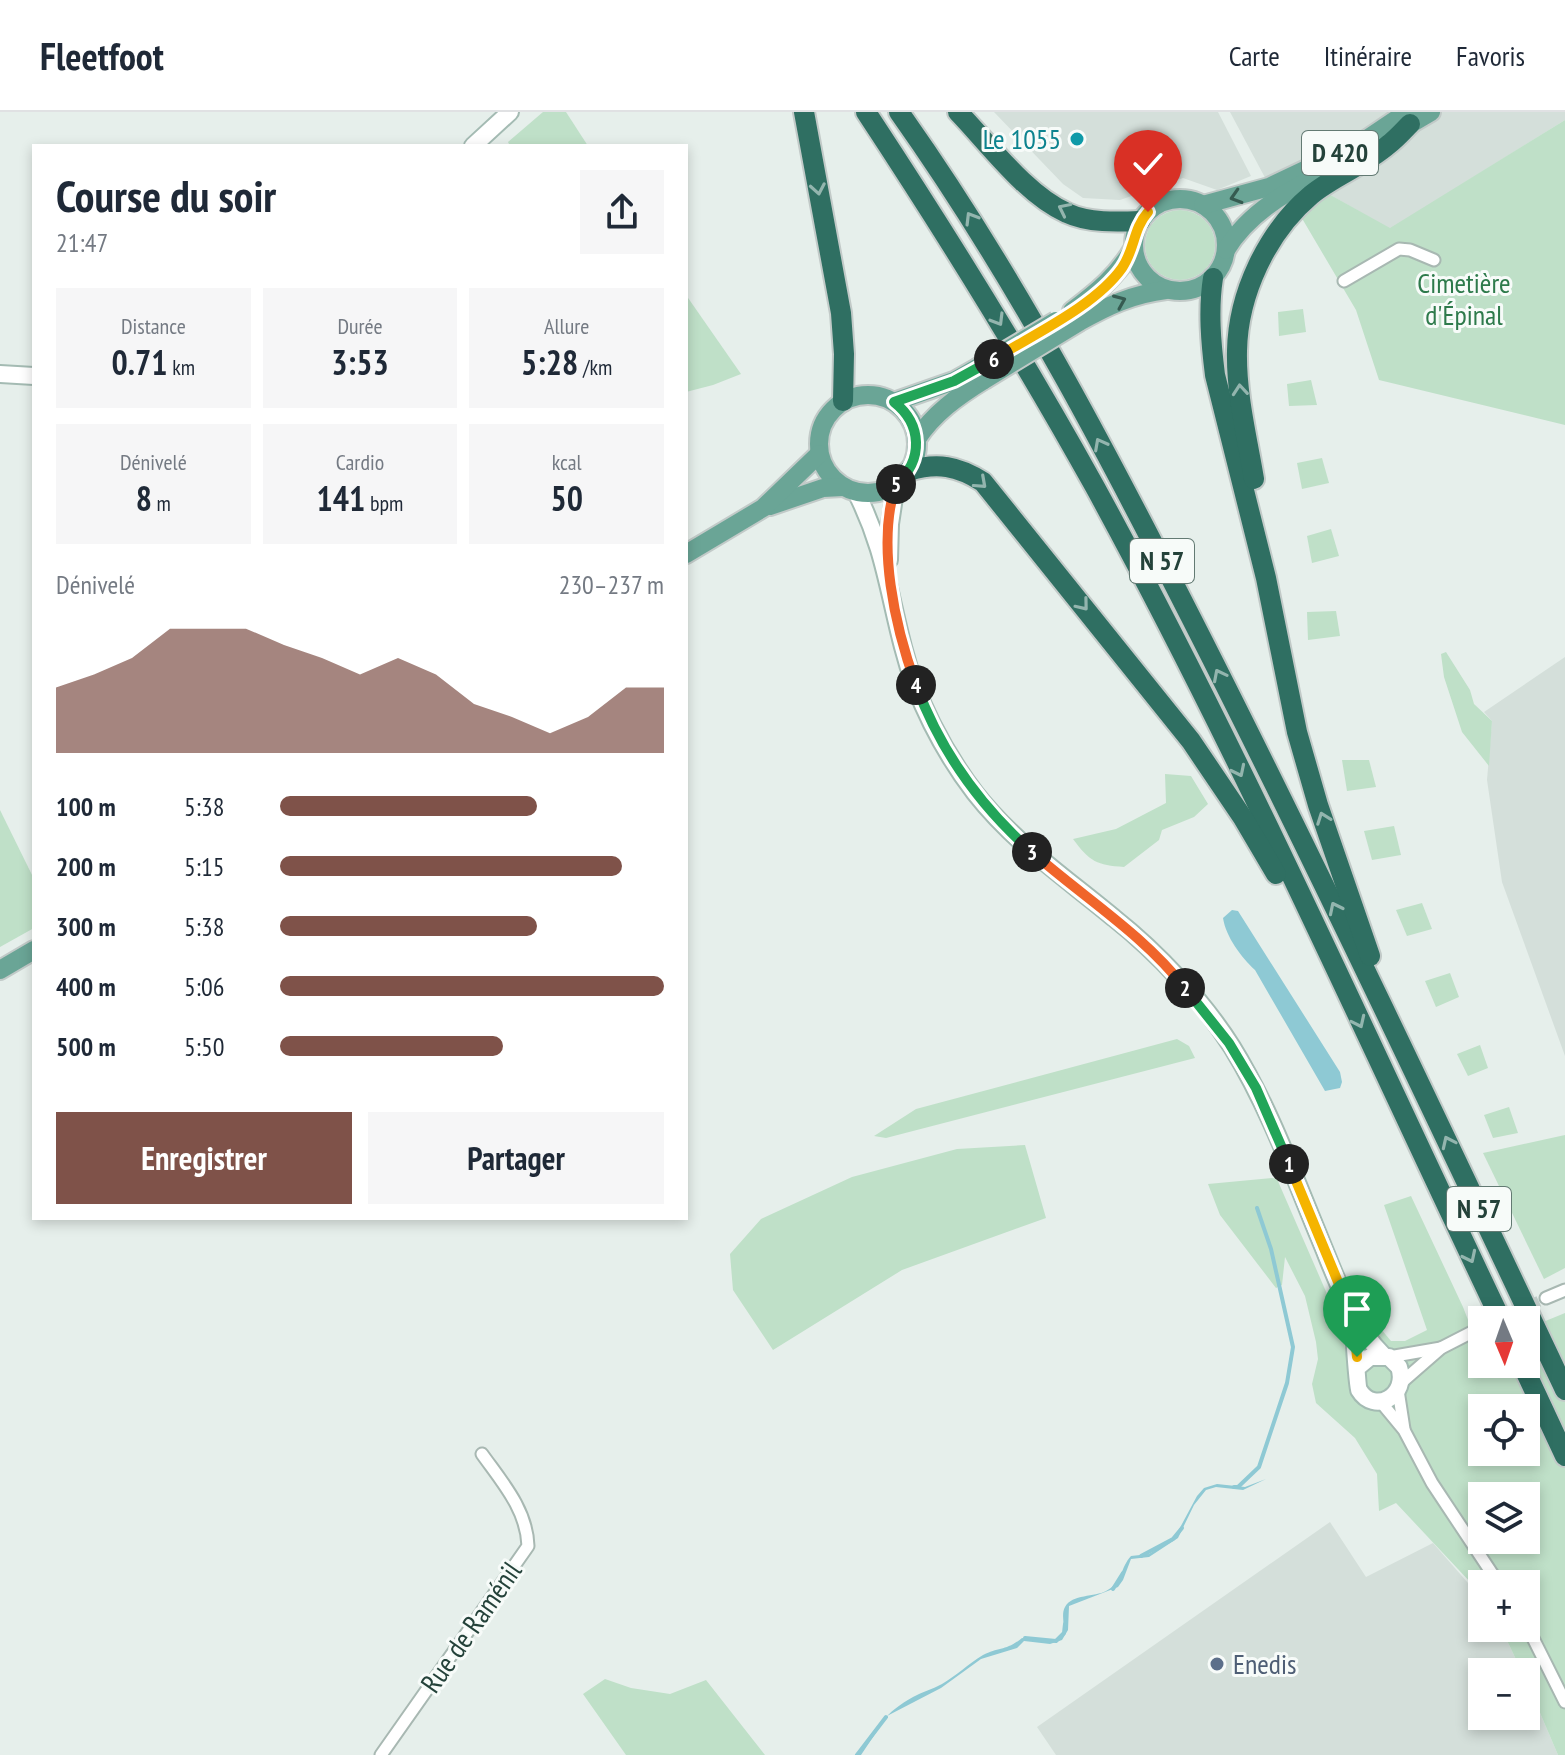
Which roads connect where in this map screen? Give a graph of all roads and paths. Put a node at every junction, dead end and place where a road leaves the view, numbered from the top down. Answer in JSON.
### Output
{"nodes":[{"id":1,"x":510,"y":112,"type":"edge"},
{"id":2,"x":804,"y":112,"type":"edge"},
{"id":3,"x":866,"y":112,"type":"edge"},
{"id":4,"x":899,"y":112,"type":"edge"},
{"id":5,"x":958,"y":112,"type":"edge"},
{"id":6,"x":1431,"y":112,"type":"edge"},
{"id":7,"x":1408,"y":118,"type":"edge"},
{"id":8,"x":475,"y":144,"type":"edge"},
{"id":9,"x":1203,"y":205,"type":"junction"},
{"id":10,"x":1140,"y":221,"type":"junction"},
{"id":11,"x":1133,"y":249,"type":"junction"},
{"id":12,"x":1226,"y":250,"type":"junction"},
{"id":13,"x":1434,"y":260,"type":"dead end"},
{"id":14,"x":1213,"y":278,"type":"junction"},
{"id":15,"x":1344,"y":281,"type":"dead end"},
{"id":16,"x":1166,"y":290,"type":"junction"},
{"id":17,"x":1076,"y":317,"type":"junction"},
{"id":18,"x":0,"y":374,"type":"edge"},
{"id":19,"x":980,"y":374,"type":"junction"},
{"id":20,"x":32,"y":376,"type":"edge"},
{"id":21,"x":843,"y":401,"type":"junction"},
{"id":22,"x":894,"y":402,"type":"junction"},
{"id":23,"x":917,"y":439,"type":"junction"},
{"id":24,"x":819,"y":454,"type":"junction"},
{"id":25,"x":902,"y":478,"type":"junction"},
{"id":26,"x":850,"y":489,"type":"junction"},
{"id":27,"x":763,"y":508,"type":"junction"},
{"id":28,"x":688,"y":553,"type":"edge"},
{"id":29,"x":889,"y":578,"type":"junction"},
{"id":30,"x":1266,"y":578,"type":"junction"},
{"id":31,"x":1314,"y":926,"type":"junction"},
{"id":32,"x":32,"y":951,"type":"edge"},
{"id":33,"x":0,"y":970,"type":"edge"},
{"id":34,"x":1393,"y":1028,"type":"junction"},
{"id":35,"x":1565,"y":1290,"type":"edge"},
{"id":36,"x":1546,"y":1298,"type":"tunnel mouth"},
{"id":37,"x":1494,"y":1306,"type":"edge"},
{"id":38,"x":1353,"y":1318,"type":"junction"},
{"id":39,"x":1468,"y":1334,"type":"edge"},
{"id":40,"x":1441,"y":1348,"type":"junction"},
{"id":41,"x":1386,"y":1356,"type":"junction"},
{"id":42,"x":1358,"y":1367,"type":"junction"},
{"id":43,"x":1529,"y":1378,"type":"edge"},
{"id":44,"x":1565,"y":1390,"type":"edge"},
{"id":45,"x":1400,"y":1391,"type":"junction"},
{"id":46,"x":1380,"y":1401,"type":"junction"},
{"id":47,"x":1404,"y":1430,"type":"junction"},
{"id":48,"x":482,"y":1454,"type":"dead end"},
{"id":49,"x":1565,"y":1456,"type":"edge"},
{"id":50,"x":1490,"y":1570,"type":"edge"},
{"id":51,"x":1535,"y":1642,"type":"edge"},
{"id":52,"x":1565,"y":1702,"type":"edge"},
{"id":53,"x":381,"y":1755,"type":"edge"}],
"edges":[{"from":1,"to":8,"type":"street"},
{"from":2,"to":21,"type":"highway","one_way":true},
{"from":3,"to":31,"type":"highway","number":"N 57","one_way":true},
{"from":34,"to":4,"type":"highway","number":"N 57","one_way":true},
{"from":10,"to":5,"type":"highway","one_way":true},
{"from":6,"to":7,"type":"main road","number":"D 420"},
{"from":7,"to":9,"type":"main road","number":"D 420","one_way":true},
{"from":7,"to":12,"type":"main road","number":"D 420"},
{"from":30,"to":7,"type":"highway","one_way":true},
{"from":9,"to":10,"type":"main road"},
{"from":9,"to":12,"type":"main road"},
{"from":10,"to":11,"type":"main road"},
{"from":11,"to":16,"type":"main road"},
{"from":11,"to":17,"type":"main road"},
{"from":12,"to":14,"type":"main road"},
{"from":13,"to":15,"type":"street"},
{"from":14,"to":16,"type":"main road"},
{"from":14,"to":30,"type":"highway"},
{"from":17,"to":16,"type":"main road","one_way":true},
{"from":17,"to":19,"type":"main road","bridge":true},
{"from":18,"to":20,"type":"street"},
{"from":19,"to":22,"type":"main road"},
{"from":19,"to":23,"type":"main road"},
{"from":21,"to":22,"type":"main road"},
{"from":21,"to":24,"type":"main road"},
{"from":22,"to":23,"type":"main road"},
{"from":23,"to":25,"type":"main road"},
{"from":24,"to":26,"type":"main road"},
{"from":24,"to":27,"type":"main road"},
{"from":25,"to":26,"type":"main road"},
{"from":25,"to":29,"type":"street"},
{"from":25,"to":31,"type":"highway","one_way":true},
{"from":26,"to":27,"type":"main road"},
{"from":26,"to":29,"type":"street"},
{"from":27,"to":28,"type":"main road"},
{"from":29,"to":38,"type":"street"},
{"from":34,"to":30,"type":"highway","one_way":true},
{"from":31,"to":37,"type":"highway","number":"N 57","one_way":true},
{"from":32,"to":33,"type":"main road"},
{"from":44,"to":34,"type":"highway","number":"N 57","one_way":true},
{"from":35,"to":36,"type":"street"},
{"from":38,"to":41,"type":"street"},
{"from":38,"to":42,"type":"street"},
{"from":39,"to":40,"type":"street"},
{"from":40,"to":41,"type":"street"},
{"from":40,"to":45,"type":"street"},
{"from":41,"to":42,"type":"street"},
{"from":41,"to":45,"type":"street"},
{"from":42,"to":46,"type":"street"},
{"from":43,"to":49,"type":"highway"},
{"from":45,"to":46,"type":"street"},
{"from":45,"to":47,"type":"street"},
{"from":46,"to":47,"type":"street"},
{"from":47,"to":50,"type":"street"},
{"from":48,"to":53,"type":"street","name":"Rue de Raménil"},
{"from":51,"to":52,"type":"street"}]}
